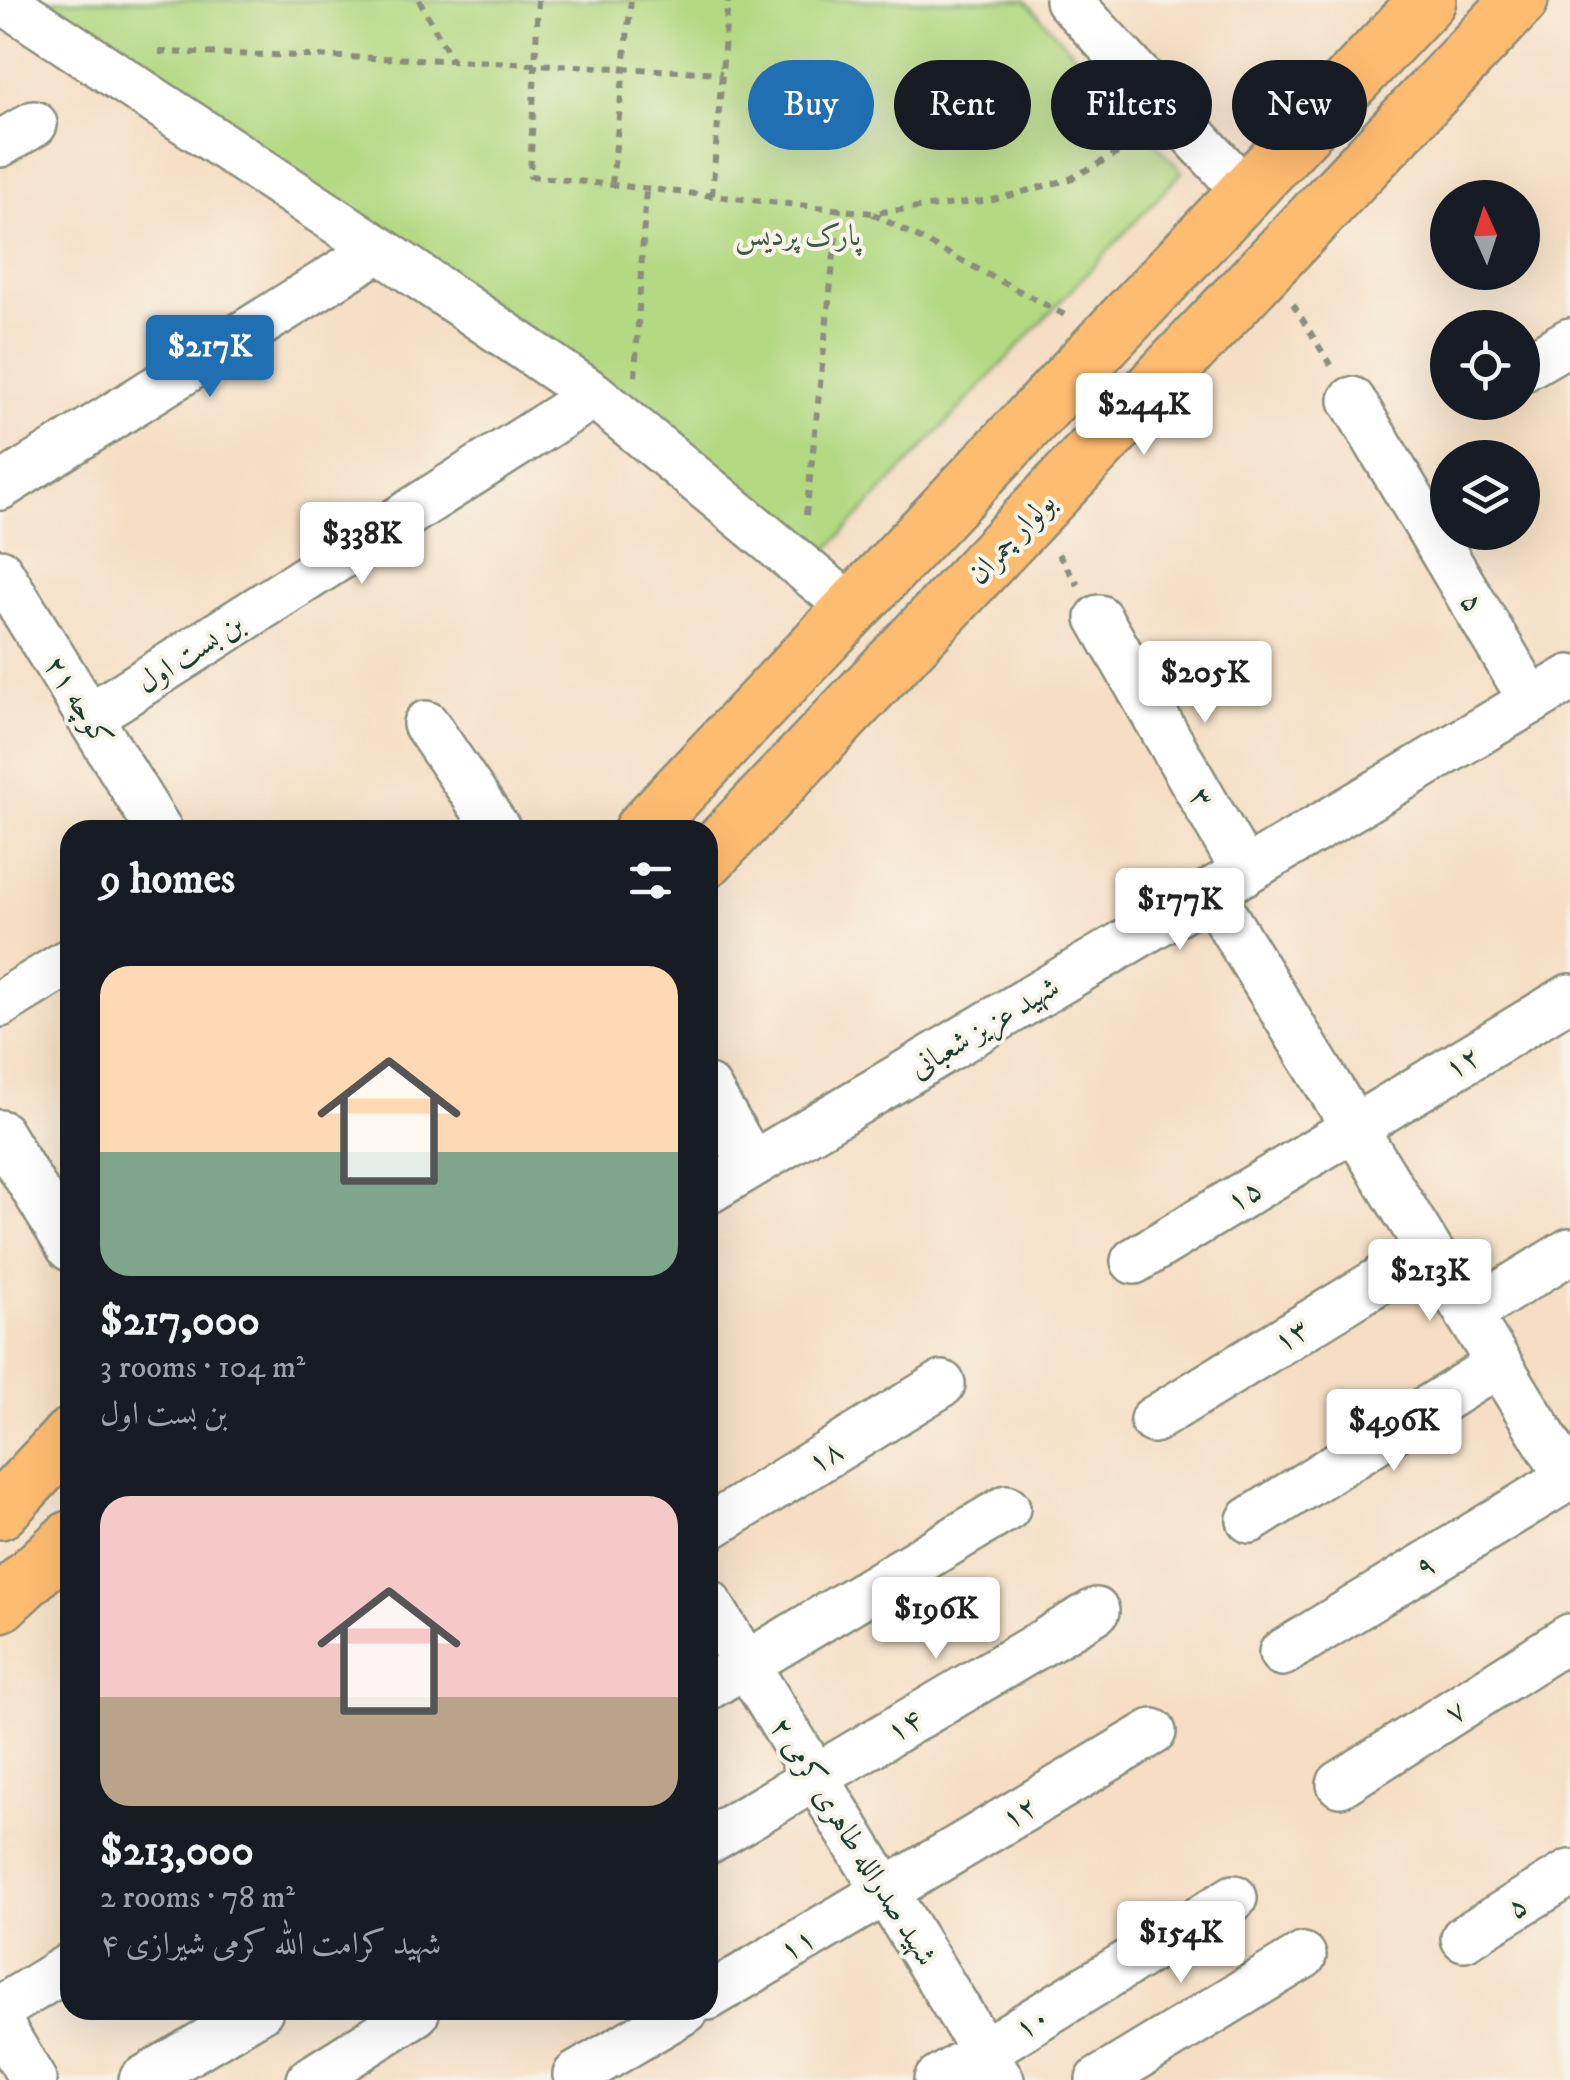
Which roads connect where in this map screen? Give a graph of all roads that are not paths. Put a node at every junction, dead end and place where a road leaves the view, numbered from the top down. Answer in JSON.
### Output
{"nodes":[{"id":1,"x":2,"y":0,"type":"edge"},
{"id":2,"x":1068,"y":0,"type":"edge"},
{"id":3,"x":1428,"y":0,"type":"edge"},
{"id":4,"x":1520,"y":0,"type":"edge"},
{"id":5,"x":1246,"y":192,"type":"junction"},
{"id":6,"x":380,"y":249,"type":"junction"},
{"id":7,"x":1570,"y":341,"type":"edge"},
{"id":8,"x":1540,"y":359,"type":"edge"},
{"id":9,"x":594,"y":395,"type":"junction"},
{"id":10,"x":1352,"y":400,"type":"road end"},
{"id":11,"x":0,"y":487,"type":"edge"},
{"id":12,"x":0,"y":572,"type":"edge"},
{"id":13,"x":852,"y":608,"type":"junction"},
{"id":14,"x":1099,"y":618,"type":"road end"},
{"id":15,"x":1570,"y":678,"type":"edge"},
{"id":16,"x":1532,"y":701,"type":"junction"},
{"id":17,"x":89,"y":716,"type":"junction"},
{"id":18,"x":426,"y":724,"type":"dead end"},
{"id":19,"x":153,"y":820,"type":"edge"},
{"id":20,"x":491,"y":820,"type":"edge"},
{"id":21,"x":651,"y":820,"type":"edge"},
{"id":22,"x":718,"y":847,"type":"edge"},
{"id":23,"x":1227,"y":882,"type":"junction"},
{"id":24,"x":60,"y":967,"type":"edge"},
{"id":25,"x":1570,"y":997,"type":"edge"},
{"id":26,"x":0,"y":1004,"type":"edge"},
{"id":27,"x":718,"y":1105,"type":"edge"},
{"id":28,"x":1354,"y":1128,"type":"junction"},
{"id":29,"x":0,"y":1133,"type":"edge"},
{"id":30,"x":752,"y":1164,"type":"junction"},
{"id":31,"x":718,"y":1185,"type":"edge"},
{"id":32,"x":60,"y":1232,"type":"edge"},
{"id":33,"x":1429,"y":1250,"type":"junction"},
{"id":34,"x":1570,"y":1251,"type":"edge"},
{"id":35,"x":1134,"y":1261,"type":"dead end"},
{"id":36,"x":1468,"y":1314,"type":"junction"},
{"id":37,"x":1499,"y":1364,"type":"junction"},
{"id":38,"x":942,"y":1384,"type":"dead end"},
{"id":39,"x":1153,"y":1420,"type":"dead end"},
{"id":40,"x":60,"y":1447,"type":"edge"},
{"id":41,"x":1569,"y":1479,"type":"edge"},
{"id":42,"x":1007,"y":1508,"type":"dead end"},
{"id":43,"x":0,"y":1511,"type":"edge"},
{"id":44,"x":1250,"y":1520,"type":"dead end"},
{"id":45,"x":718,"y":1522,"type":"edge"},
{"id":46,"x":60,"y":1550,"type":"edge"},
{"id":47,"x":0,"y":1604,"type":"edge"},
{"id":48,"x":1096,"y":1612,"type":"dead end"},
{"id":49,"x":718,"y":1618,"type":"edge"},
{"id":50,"x":1570,"y":1637,"type":"edge"},
{"id":51,"x":1282,"y":1653,"type":"dead end"},
{"id":52,"x":746,"y":1664,"type":"junction"},
{"id":53,"x":718,"y":1681,"type":"edge"},
{"id":54,"x":1153,"y":1732,"type":"dead end"},
{"id":55,"x":815,"y":1778,"type":"junction"},
{"id":56,"x":1340,"y":1784,"type":"dead end"},
{"id":57,"x":718,"y":1835,"type":"edge"},
{"id":58,"x":1570,"y":1873,"type":"edge"},
{"id":59,"x":886,"y":1892,"type":"junction"},
{"id":60,"x":1234,"y":1898,"type":"dead end"},
{"id":61,"x":1464,"y":1938,"type":"dead end"},
{"id":62,"x":1303,"y":1956,"type":"dead end"},
{"id":63,"x":60,"y":1972,"type":"edge"},
{"id":64,"x":718,"y":1992,"type":"edge"},
{"id":65,"x":0,"y":2008,"type":"edge"},
{"id":66,"x":243,"y":2020,"type":"edge"},
{"id":67,"x":405,"y":2020,"type":"edge"},
{"id":68,"x":669,"y":2020,"type":"edge"},
{"id":69,"x":0,"y":2024,"type":"edge"},
{"id":70,"x":992,"y":2066,"type":"edge"},
{"id":71,"x":576,"y":2076,"type":"dead end"},
{"id":72,"x":34,"y":2080,"type":"edge"},
{"id":73,"x":142,"y":2080,"type":"edge"},
{"id":74,"x":310,"y":2080,"type":"edge"},
{"id":75,"x":938,"y":2080,"type":"edge"},
{"id":76,"x":1098,"y":2080,"type":"edge"}],
"edges":[{"from":1,"to":6,"type":"street"},
{"from":2,"to":5,"type":"street"},
{"from":3,"to":5,"type":"main road"},
{"from":4,"to":22,"type":"main road","name":"بولوار چمران"},
{"from":5,"to":13,"type":"main road"},
{"from":6,"to":9,"type":"street"},
{"from":6,"to":11,"type":"street"},
{"from":7,"to":8,"type":"street"},
{"from":9,"to":13,"type":"street"},
{"from":9,"to":17,"type":"street","name":"بن بست اول"},
{"from":10,"to":16,"type":"street","name":"۵"},
{"from":12,"to":17,"type":"street","name":"کوچه ۲۱"},
{"from":13,"to":21,"type":"main road"},
{"from":14,"to":23,"type":"street","name":"۳"},
{"from":15,"to":16,"type":"street","name":"شهید عزیز شعبانی"},
{"from":16,"to":23,"type":"street","name":"شهید عزیز شعبانی"},
{"from":17,"to":19,"type":"street","name":"کوچه ۲۱"},
{"from":18,"to":20,"type":"street"},
{"from":23,"to":28,"type":"street","name":"۳"},
{"from":23,"to":30,"type":"street","name":"شهید عزیز شعبانی"},
{"from":24,"to":26,"type":"street"},
{"from":25,"to":28,"type":"street","name":"۱۲"},
{"from":27,"to":30,"type":"street"},
{"from":28,"to":33,"type":"street","name":"۳"},
{"from":28,"to":35,"type":"street","name":"۱۵"},
{"from":29,"to":32,"type":"street"},
{"from":30,"to":31,"type":"street","name":"شهید عزیز شعبانی"},
{"from":33,"to":36,"type":"street","name":"۳"},
{"from":33,"to":39,"type":"street","name":"۱۳"},
{"from":34,"to":36,"type":"street"},
{"from":36,"to":37,"type":"street","name":"۳"},
{"from":37,"to":41,"type":"street","name":"۳"},
{"from":37,"to":44,"type":"street"},
{"from":38,"to":45,"type":"street","name":"۱۸"},
{"from":40,"to":43,"type":"main road"},
{"from":41,"to":51,"type":"street","name":"۹"},
{"from":42,"to":52,"type":"street"},
{"from":46,"to":47,"type":"main road"},
{"from":48,"to":55,"type":"street","name":"۱۴"},
{"from":49,"to":52,"type":"street","name":"شهید صدرالله طاهری کرمی ۲"},
{"from":50,"to":56,"type":"street","name":"۷"},
{"from":52,"to":53,"type":"street"},
{"from":52,"to":55,"type":"street","name":"شهید صدرالله طاهری کرمی ۲"},
{"from":54,"to":59,"type":"street","name":"۱۲"},
{"from":55,"to":57,"type":"street"},
{"from":55,"to":59,"type":"street","name":"شهید صدرالله طاهری کرمی ۲"},
{"from":58,"to":61,"type":"street","name":"۵"},
{"from":59,"to":64,"type":"street","name":"۱۱"},
{"from":59,"to":70,"type":"street","name":"شهید صدرالله طاهری کرمی ۲"},
{"from":60,"to":70,"type":"street","name":"۱۰"},
{"from":62,"to":76,"type":"street"},
{"from":63,"to":65,"type":"street"},
{"from":66,"to":73,"type":"street"},
{"from":67,"to":74,"type":"street"},
{"from":68,"to":71,"type":"street"},
{"from":69,"to":72,"type":"street"},
{"from":70,"to":75,"type":"street"}]}
